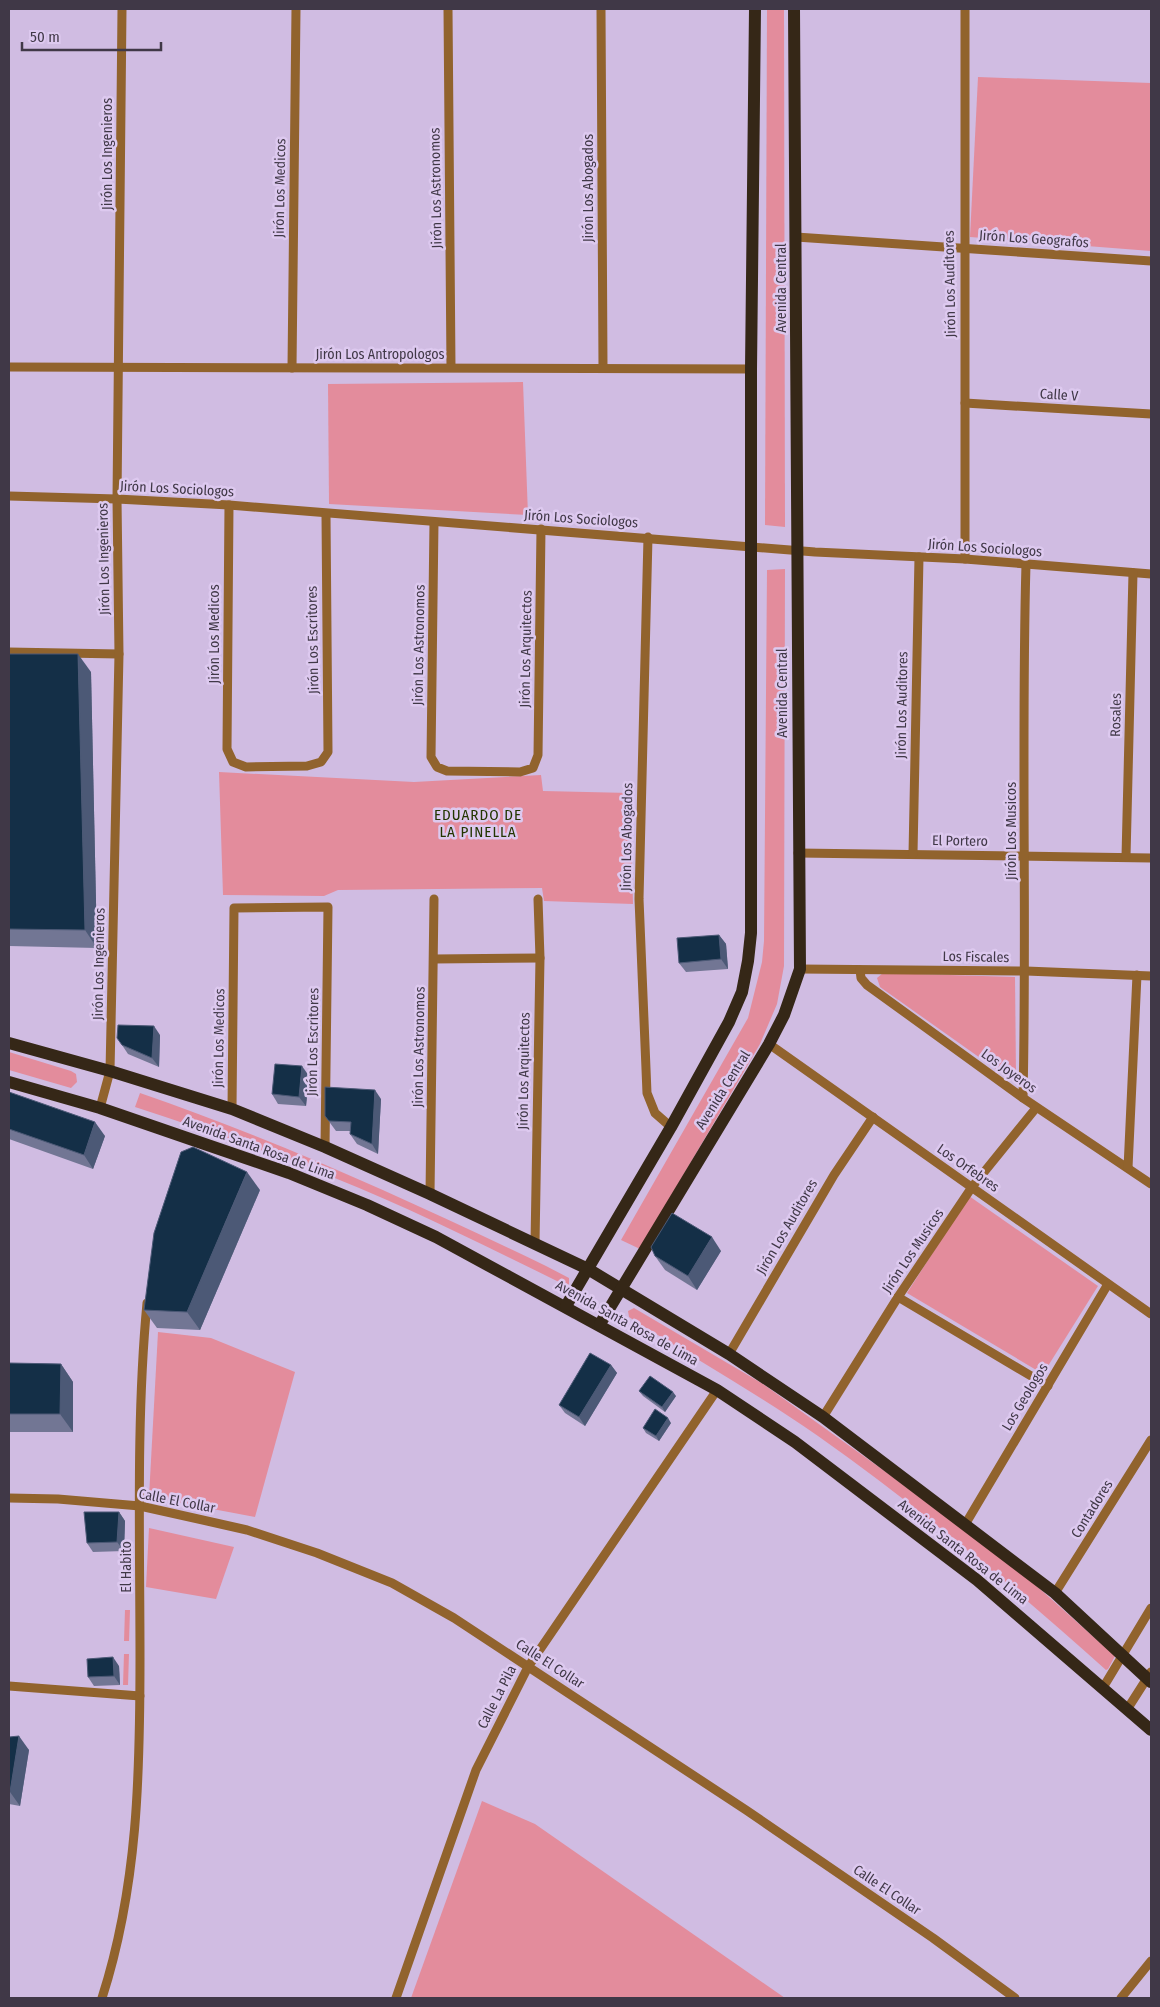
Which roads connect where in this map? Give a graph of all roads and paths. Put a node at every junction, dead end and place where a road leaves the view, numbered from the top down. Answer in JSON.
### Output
{"nodes":[{"id":1,"x":122,"y":9,"type":"edge"},
{"id":2,"x":296,"y":9,"type":"edge"},
{"id":3,"x":448,"y":9,"type":"edge"},
{"id":4,"x":601,"y":9,"type":"edge"},
{"id":5,"x":755,"y":9,"type":"edge"},
{"id":6,"x":794,"y":9,"type":"edge"},
{"id":7,"x":965,"y":9,"type":"edge"},
{"id":8,"x":796,"y":237,"type":"junction"},
{"id":9,"x":963,"y":248,"type":"junction"},
{"id":10,"x":1151,"y":260,"type":"edge"},
{"id":11,"x":120,"y":367,"type":"junction"},
{"id":12,"x":451,"y":367,"type":"junction"},
{"id":13,"x":603,"y":367,"type":"junction"},
{"id":14,"x":9,"y":368,"type":"edge"},
{"id":15,"x":292,"y":368,"type":"junction"},
{"id":16,"x":751,"y":369,"type":"junction"},
{"id":17,"x":965,"y":403,"type":"junction"},
{"id":18,"x":1151,"y":414,"type":"edge"},
{"id":19,"x":9,"y":496,"type":"edge"},
{"id":20,"x":117,"y":499,"type":"junction"},
{"id":21,"x":229,"y":505,"type":"junction"},
{"id":22,"x":326,"y":515,"type":"junction"},
{"id":23,"x":434,"y":522,"type":"junction"},
{"id":24,"x":541,"y":529,"type":"junction"},
{"id":25,"x":648,"y":538,"type":"junction"},
{"id":26,"x":752,"y":546,"type":"junction"},
{"id":27,"x":797,"y":550,"type":"junction"},
{"id":28,"x":919,"y":557,"type":"junction"},
{"id":29,"x":965,"y":559,"type":"junction"},
{"id":30,"x":1026,"y":564,"type":"junction"},
{"id":31,"x":1133,"y":573,"type":"junction"},
{"id":32,"x":1151,"y":574,"type":"edge"},
{"id":33,"x":9,"y":652,"type":"edge"},
{"id":34,"x":119,"y":654,"type":"junction"},
{"id":35,"x":320,"y":762,"type":"joint"},
{"id":36,"x":533,"y":768,"type":"joint"},
{"id":37,"x":798,"y":854,"type":"junction"},
{"id":38,"x":913,"y":854,"type":"junction"},
{"id":39,"x":1024,"y":856,"type":"junction"},
{"id":40,"x":1126,"y":857,"type":"junction"},
{"id":41,"x":1151,"y":858,"type":"edge"},
{"id":42,"x":434,"y":899,"type":"dead end"},
{"id":43,"x":538,"y":899,"type":"dead end"},
{"id":44,"x":328,"y":907,"type":"joint"},
{"id":45,"x":540,"y":958,"type":"junction"},
{"id":46,"x":434,"y":959,"type":"junction"},
{"id":47,"x":800,"y":969,"type":"junction"},
{"id":48,"x":860,"y":970,"type":"junction"},
{"id":49,"x":1026,"y":971,"type":"junction"},
{"id":50,"x":1137,"y":975,"type":"junction"},
{"id":51,"x":1151,"y":976,"type":"edge"},
{"id":52,"x":9,"y":1043,"type":"edge"},
{"id":53,"x":769,"y":1044,"type":"junction"},
{"id":54,"x":110,"y":1071,"type":"junction"},
{"id":55,"x":9,"y":1082,"type":"edge"},
{"id":56,"x":1023,"y":1098,"type":"junction"},
{"id":57,"x":100,"y":1108,"type":"junction"},
{"id":58,"x":1036,"y":1108,"type":"junction"},
{"id":59,"x":232,"y":1110,"type":"junction"},
{"id":60,"x":873,"y":1117,"type":"junction"},
{"id":61,"x":671,"y":1127,"type":"junction"},
{"id":62,"x":325,"y":1147,"type":"junction"},
{"id":63,"x":1128,"y":1168,"type":"junction"},
{"id":64,"x":1151,"y":1184,"type":"edge"},
{"id":65,"x":972,"y":1187,"type":"junction"},
{"id":66,"x":430,"y":1194,"type":"junction"},
{"id":67,"x":535,"y":1243,"type":"junction"},
{"id":68,"x":588,"y":1269,"type":"junction"},
{"id":69,"x":1108,"y":1284,"type":"junction"},
{"id":70,"x":620,"y":1288,"type":"junction"},
{"id":71,"x":148,"y":1292,"type":"edge"},
{"id":72,"x":898,"y":1297,"type":"junction"},
{"id":73,"x":566,"y":1306,"type":"junction"},
{"id":74,"x":1151,"y":1314,"type":"edge"},
{"id":75,"x":600,"y":1324,"type":"junction"},
{"id":76,"x":729,"y":1354,"type":"junction"},
{"id":77,"x":1048,"y":1386,"type":"junction"},
{"id":78,"x":716,"y":1390,"type":"junction"},
{"id":79,"x":823,"y":1417,"type":"junction"},
{"id":80,"x":1151,"y":1440,"type":"edge"},
{"id":81,"x":9,"y":1498,"type":"edge"},
{"id":82,"x":140,"y":1506,"type":"junction"},
{"id":83,"x":966,"y":1523,"type":"junction"},
{"id":84,"x":1055,"y":1593,"type":"junction"},
{"id":85,"x":1151,"y":1608,"type":"edge"},
{"id":86,"x":1123,"y":1655,"type":"junction"},
{"id":87,"x":528,"y":1667,"type":"junction"},
{"id":88,"x":1150,"y":1677,"type":"edge"},
{"id":89,"x":9,"y":1686,"type":"edge"},
{"id":90,"x":1104,"y":1686,"type":"junction"},
{"id":91,"x":140,"y":1696,"type":"junction"},
{"id":92,"x":1128,"y":1708,"type":"junction"},
{"id":93,"x":1151,"y":1730,"type":"edge"},
{"id":94,"x":1151,"y":1961,"type":"edge"},
{"id":95,"x":102,"y":1998,"type":"edge"},
{"id":96,"x":396,"y":1998,"type":"edge"},
{"id":97,"x":1015,"y":1998,"type":"edge"},
{"id":98,"x":1121,"y":1998,"type":"edge"}],
"edges":[{"from":1,"to":11,"type":"street","name":"Jirón Los Ingenieros"},
{"from":2,"to":15,"type":"street","name":"Jirón Los Medicos"},
{"from":3,"to":12,"type":"street","name":"Jirón Los Astronomos"},
{"from":4,"to":13,"type":"street","name":"Jirón Los Abogados"},
{"from":5,"to":16,"type":"main road","name":"Avenida Central"},
{"from":6,"to":8,"type":"main road","name":"Avenida Central"},
{"from":7,"to":9,"type":"street","name":"Jirón Los Auditores"},
{"from":8,"to":9,"type":"street","name":"Jirón Los Geografos"},
{"from":8,"to":27,"type":"main road","name":"Avenida Central"},
{"from":9,"to":10,"type":"street","name":"Jirón Los Geografos"},
{"from":9,"to":17,"type":"street","name":"Jirón Los Auditores"},
{"from":11,"to":14,"type":"street","name":"Jirón Los Antropologos"},
{"from":11,"to":15,"type":"street","name":"Jirón Los Antropologos"},
{"from":11,"to":20,"type":"street","name":"Jirón Los Ingenieros"},
{"from":12,"to":13,"type":"street","name":"Jirón Los Antropologos"},
{"from":12,"to":15,"type":"street","name":"Jirón Los Antropologos"},
{"from":13,"to":16,"type":"street","name":"Jirón Los Antropologos"},
{"from":16,"to":26,"type":"main road","name":"Avenida Central"},
{"from":17,"to":18,"type":"street","name":"Calle V"},
{"from":17,"to":29,"type":"street","name":"Jirón Los Auditores"},
{"from":19,"to":20,"type":"street","name":"Jirón Los Sociologos"},
{"from":20,"to":21,"type":"street","name":"Jirón Los Sociologos"},
{"from":20,"to":34,"type":"street","name":"Jirón Los Ingenieros"},
{"from":21,"to":22,"type":"street","name":"Jirón Los Sociologos"},
{"from":21,"to":35,"type":"street","name":"Jirón Los Medicos"},
{"from":22,"to":23,"type":"street","name":"Jirón Los Sociologos"},
{"from":22,"to":35,"type":"street","name":"Jirón Los Escritores"},
{"from":23,"to":24,"type":"street","name":"Jirón Los Sociologos"},
{"from":23,"to":36,"type":"street","name":"Jirón Los Astronomos"},
{"from":24,"to":25,"type":"street","name":"Jirón Los Sociologos"},
{"from":24,"to":36,"type":"street","name":"Jirón Los Arquitectos"},
{"from":25,"to":26,"type":"street","name":"Jirón Los Sociologos"},
{"from":25,"to":61,"type":"street","name":"Jirón Los Abogados"},
{"from":26,"to":27,"type":"street","name":"Jirón Los Sociologos"},
{"from":26,"to":61,"type":"main road","name":"Avenida Central"},
{"from":27,"to":28,"type":"street","name":"Jirón Los Sociologos"},
{"from":27,"to":37,"type":"main road","name":"Avenida Central"},
{"from":28,"to":29,"type":"street","name":"Jirón Los Sociologos"},
{"from":28,"to":38,"type":"street","name":"Jirón Los Auditores"},
{"from":29,"to":30,"type":"street","name":"Jirón Los Sociologos"},
{"from":30,"to":31,"type":"street","name":"Jirón Los Sociologos"},
{"from":30,"to":39,"type":"street","name":"Jirón Los Musicos"},
{"from":31,"to":32,"type":"street","name":"Jirón Los Sociologos"},
{"from":31,"to":40,"type":"street","name":"Rosales"},
{"from":33,"to":34,"type":"street"},
{"from":34,"to":54,"type":"street","name":"Jirón Los Ingenieros"},
{"from":37,"to":38,"type":"street","name":"El Portero"},
{"from":37,"to":47,"type":"main road","name":"Avenida Central"},
{"from":38,"to":39,"type":"street","name":"El Portero"},
{"from":39,"to":40,"type":"street","name":"El Portero"},
{"from":39,"to":49,"type":"street","name":"Jirón Los Musicos"},
{"from":40,"to":41,"type":"street","name":"El Portero"},
{"from":42,"to":46,"type":"street","name":"Jirón Los Astronomos"},
{"from":43,"to":45,"type":"street","name":"Jirón Los Arquitectos"},
{"from":44,"to":59,"type":"street","name":"Jirón Los Medicos"},
{"from":44,"to":62,"type":"street","name":"Jirón Los Escritores"},
{"from":45,"to":46,"type":"street"},
{"from":45,"to":67,"type":"street","name":"Jirón Los Arquitectos"},
{"from":46,"to":66,"type":"street","name":"Jirón Los Astronomos"},
{"from":47,"to":48,"type":"street","name":"Los Fiscales"},
{"from":47,"to":53,"type":"main road","name":"Avenida Central"},
{"from":48,"to":49,"type":"street","name":"Los Fiscales"},
{"from":48,"to":56,"type":"street","name":"Los Joyeros"},
{"from":49,"to":50,"type":"street","name":"Los Fiscales"},
{"from":49,"to":56,"type":"street","name":"Jirón Los Musicos"},
{"from":50,"to":51,"type":"street","name":"Los Fiscales"},
{"from":50,"to":63,"type":"street"},
{"from":52,"to":54,"type":"main road","name":"Avenida Santa Rosa de Lima"},
{"from":53,"to":60,"type":"street","name":"Los Orfebres"},
{"from":53,"to":70,"type":"main road","name":"Avenida Central"},
{"from":54,"to":57,"type":"street","name":"Jirón Los Ingenieros"},
{"from":54,"to":59,"type":"main road","name":"Avenida Santa Rosa de Lima"},
{"from":55,"to":57,"type":"main road","name":"Avenida Santa Rosa de Lima"},
{"from":56,"to":58,"type":"street","name":"Los Joyeros"},
{"from":57,"to":73,"type":"main road","name":"Avenida Santa Rosa de Lima"},
{"from":58,"to":63,"type":"street","name":"Los Joyeros"},
{"from":58,"to":65,"type":"street","name":"Jirón Los Musicos"},
{"from":59,"to":62,"type":"main road","name":"Avenida Santa Rosa de Lima"},
{"from":60,"to":65,"type":"street","name":"Los Orfebres"},
{"from":60,"to":76,"type":"street","name":"Jirón Los Auditores"},
{"from":61,"to":68,"type":"main road","name":"Avenida Central"},
{"from":62,"to":66,"type":"main road","name":"Avenida Santa Rosa de Lima"},
{"from":63,"to":64,"type":"street","name":"Los Joyeros"},
{"from":65,"to":69,"type":"street","name":"Los Orfebres"},
{"from":65,"to":72,"type":"street","name":"Jirón Los Musicos"},
{"from":66,"to":67,"type":"main road","name":"Avenida Santa Rosa de Lima"},
{"from":67,"to":68,"type":"main road","name":"Avenida Santa Rosa de Lima"},
{"from":68,"to":70,"type":"main road","name":"Avenida Santa Rosa de Lima"},
{"from":68,"to":73,"type":"main road","name":"Avenida Central"},
{"from":69,"to":74,"type":"street","name":"Los Orfebres"},
{"from":69,"to":77,"type":"street","name":"Los Geologos"},
{"from":70,"to":75,"type":"main road","name":"Avenida Central"},
{"from":70,"to":76,"type":"main road","name":"Avenida Santa Rosa de Lima"},
{"from":71,"to":82,"type":"street","name":"El Habito"},
{"from":72,"to":77,"type":"street"},
{"from":72,"to":79,"type":"street","name":"Jirón Los Musicos"},
{"from":73,"to":75,"type":"main road","name":"Avenida Santa Rosa de Lima"},
{"from":75,"to":78,"type":"main road","name":"Avenida Santa Rosa de Lima"},
{"from":76,"to":79,"type":"main road","name":"Avenida Santa Rosa de Lima"},
{"from":77,"to":83,"type":"street","name":"Los Geologos"},
{"from":78,"to":87,"type":"street","name":"Calle La Pila"},
{"from":78,"to":90,"type":"main road","name":"Avenida Santa Rosa de Lima"},
{"from":79,"to":83,"type":"main road","name":"Avenida Santa Rosa de Lima"},
{"from":80,"to":84,"type":"street","name":"Contadores"},
{"from":81,"to":82,"type":"street","name":"Calle El Collar"},
{"from":82,"to":87,"type":"street","name":"Calle El Collar"},
{"from":82,"to":91,"type":"street","name":"El Habito"},
{"from":83,"to":84,"type":"main road","name":"Avenida Santa Rosa de Lima"},
{"from":84,"to":86,"type":"main road","name":"Avenida Santa Rosa de Lima"},
{"from":85,"to":86,"type":"street"},
{"from":86,"to":88,"type":"main road","name":"Avenida Santa Rosa de Lima"},
{"from":86,"to":90,"type":"street"},
{"from":87,"to":96,"type":"street","name":"Calle La Pila"},
{"from":87,"to":97,"type":"street","name":"Calle El Collar"},
{"from":88,"to":92,"type":"street"},
{"from":89,"to":91,"type":"street"},
{"from":90,"to":92,"type":"main road","name":"Avenida Santa Rosa de Lima"},
{"from":91,"to":95,"type":"street","name":"El Habito"},
{"from":92,"to":93,"type":"main road","name":"Avenida Santa Rosa de Lima"},
{"from":94,"to":98,"type":"street"}]}
